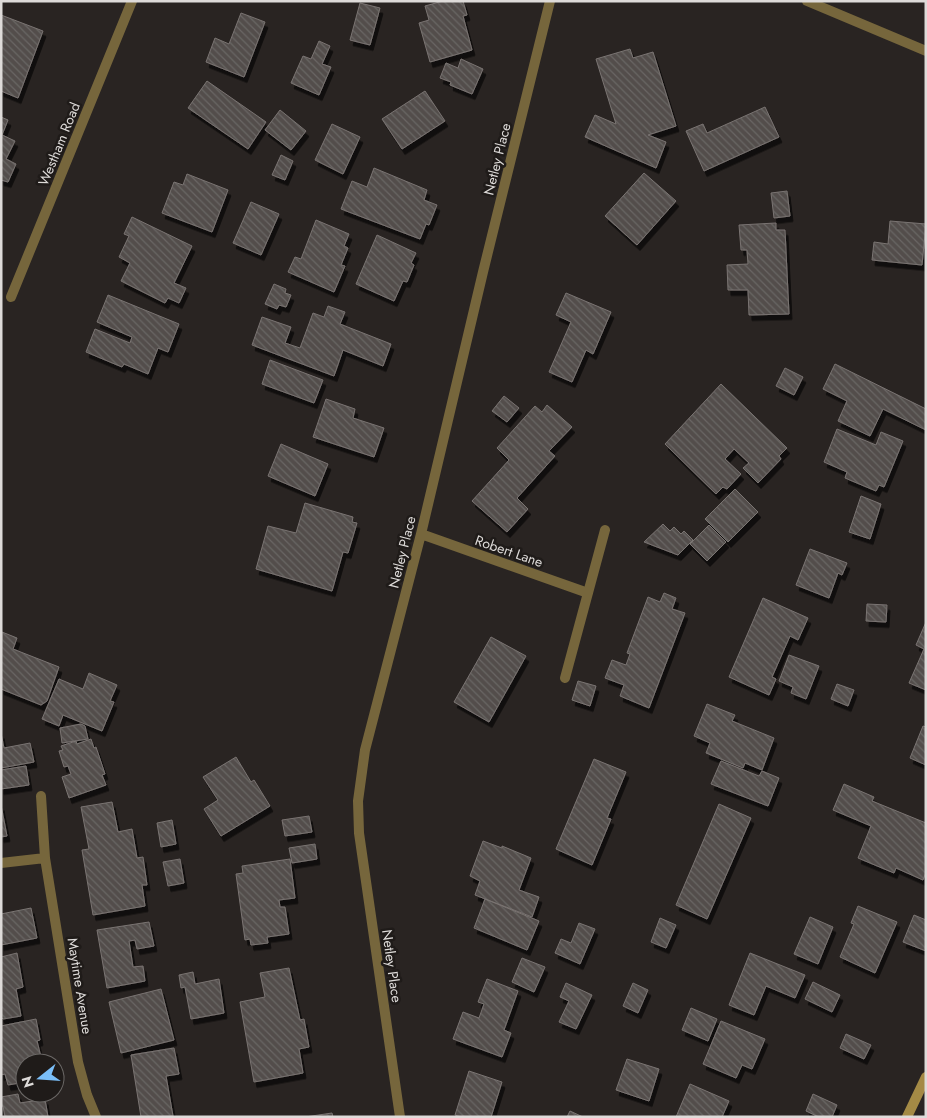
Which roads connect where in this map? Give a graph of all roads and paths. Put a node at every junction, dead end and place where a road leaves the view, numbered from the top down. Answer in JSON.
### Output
{"nodes":[{"id":1,"x":132,"y":1,"type":"edge"},
{"id":2,"x":550,"y":1,"type":"edge"},
{"id":3,"x":807,"y":1,"type":"edge"},
{"id":4,"x":926,"y":52,"type":"edge"},
{"id":5,"x":11,"y":297,"type":"dead end"},
{"id":6,"x":605,"y":530,"type":"dead end"},
{"id":7,"x":422,"y":534,"type":"junction"},
{"id":8,"x":588,"y":593,"type":"junction"},
{"id":9,"x":565,"y":678,"type":"dead end"},
{"id":10,"x":41,"y":796,"type":"dead end"},
{"id":11,"x":45,"y":858,"type":"junction"},
{"id":12,"x":1,"y":862,"type":"edge"},
{"id":13,"x":926,"y":1077,"type":"edge"},
{"id":14,"x":96,"y":1117,"type":"edge"},
{"id":15,"x":400,"y":1117,"type":"edge"},
{"id":16,"x":907,"y":1117,"type":"edge"}],
"edges":[{"from":1,"to":5,"type":"street","name":"Westham Road"},
{"from":2,"to":7,"type":"street","name":"Netley Place"},
{"from":3,"to":4,"type":"street"},
{"from":6,"to":8,"type":"street"},
{"from":7,"to":8,"type":"street","name":"Robert Lane"},
{"from":7,"to":15,"type":"street","name":"Netley Place"},
{"from":8,"to":9,"type":"street"},
{"from":10,"to":11,"type":"street","name":"Maytime Avenue"},
{"from":11,"to":12,"type":"street"},
{"from":11,"to":14,"type":"street","name":"Maytime Avenue"},
{"from":13,"to":16,"type":"main road"}]}
